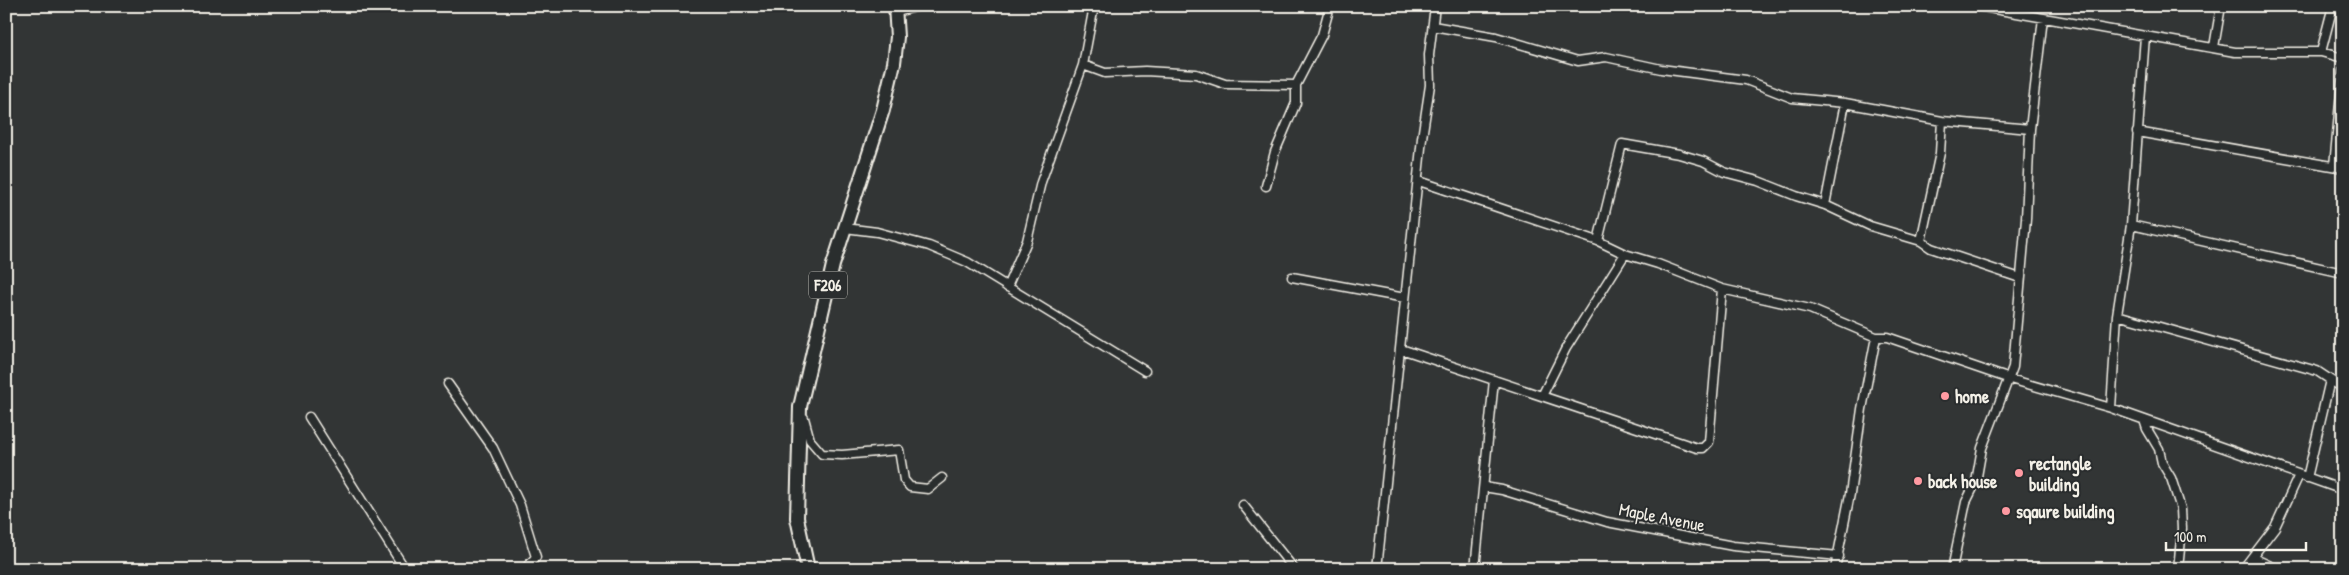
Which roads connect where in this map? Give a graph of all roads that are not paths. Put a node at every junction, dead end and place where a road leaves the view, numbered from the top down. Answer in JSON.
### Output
{"nodes":[{"id":1,"x":920,"y":6,"type":"edge"},
{"id":2,"x":1094,"y":6,"type":"edge"},
{"id":3,"x":1330,"y":6,"type":"edge"},
{"id":4,"x":1436,"y":6,"type":"edge"},
{"id":5,"x":1976,"y":6,"type":"edge"},
{"id":6,"x":2221,"y":6,"type":"edge"},
{"id":7,"x":2333,"y":6,"type":"edge"},
{"id":8,"x":896,"y":9,"type":"edge"},
{"id":9,"x":2043,"y":18,"type":"junction"},
{"id":10,"x":1433,"y":26,"type":"junction"},
{"id":11,"x":2145,"y":36,"type":"junction"},
{"id":12,"x":2214,"y":47,"type":"junction"},
{"id":13,"x":2321,"y":52,"type":"junction"},
{"id":14,"x":2343,"y":58,"type":"edge"},
{"id":15,"x":1083,"y":65,"type":"junction"},
{"id":16,"x":2343,"y":71,"type":"edge"},
{"id":17,"x":1296,"y":85,"type":"junction"},
{"id":18,"x":1845,"y":103,"type":"junction"},
{"id":19,"x":1942,"y":121,"type":"junction"},
{"id":20,"x":2030,"y":129,"type":"junction"},
{"id":21,"x":2137,"y":132,"type":"junction"},
{"id":22,"x":2334,"y":166,"type":"junction"},
{"id":23,"x":2343,"y":168,"type":"edge"},
{"id":24,"x":1419,"y":181,"type":"junction"},
{"id":25,"x":1266,"y":186,"type":"dead end"},
{"id":26,"x":1825,"y":205,"type":"junction"},
{"id":27,"x":2131,"y":225,"type":"junction"},
{"id":28,"x":845,"y":228,"type":"junction"},
{"id":29,"x":1598,"y":241,"type":"junction"},
{"id":30,"x":1921,"y":241,"type":"junction"},
{"id":31,"x":1624,"y":254,"type":"junction"},
{"id":32,"x":2343,"y":273,"type":"edge"},
{"id":33,"x":1292,"y":277,"type":"dead end"},
{"id":34,"x":2020,"y":278,"type":"junction"},
{"id":35,"x":1007,"y":287,"type":"junction"},
{"id":36,"x":1722,"y":289,"type":"junction"},
{"id":37,"x":1405,"y":298,"type":"junction"},
{"id":38,"x":2117,"y":315,"type":"junction"},
{"id":39,"x":1876,"y":337,"type":"junction"},
{"id":40,"x":1401,"y":349,"type":"junction"},
{"id":41,"x":1146,"y":371,"type":"dead end"},
{"id":42,"x":2010,"y":379,"type":"junction"},
{"id":43,"x":1494,"y":380,"type":"junction"},
{"id":44,"x":2330,"y":380,"type":"junction"},
{"id":45,"x":448,"y":384,"type":"dead end"},
{"id":46,"x":2343,"y":386,"type":"edge"},
{"id":47,"x":1542,"y":396,"type":"junction"},
{"id":48,"x":800,"y":407,"type":"junction"},
{"id":49,"x":2110,"y":408,"type":"junction"},
{"id":50,"x":309,"y":417,"type":"dead end"},
{"id":51,"x":2144,"y":420,"type":"junction"},
{"id":52,"x":2303,"y":477,"type":"junction"},
{"id":53,"x":942,"y":478,"type":"dead end"},
{"id":54,"x":1484,"y":487,"type":"junction"},
{"id":55,"x":2343,"y":490,"type":"edge"},
{"id":56,"x":1243,"y":505,"type":"dead end"},
{"id":57,"x":1839,"y":556,"type":"junction"},
{"id":58,"x":2253,"y":558,"type":"junction"},
{"id":59,"x":405,"y":569,"type":"edge"},
{"id":60,"x":525,"y":569,"type":"edge"},
{"id":61,"x":808,"y":569,"type":"edge"},
{"id":62,"x":1294,"y":569,"type":"edge"},
{"id":63,"x":1376,"y":569,"type":"edge"},
{"id":64,"x":1475,"y":569,"type":"edge"},
{"id":65,"x":1835,"y":569,"type":"edge"},
{"id":66,"x":1952,"y":569,"type":"edge"},
{"id":67,"x":2178,"y":569,"type":"edge"},
{"id":68,"x":2243,"y":569,"type":"edge"},
{"id":69,"x":2277,"y":569,"type":"edge"}],
"edges":[{"from":1,"to":8,"type":"street"},
{"from":2,"to":15,"type":"street"},
{"from":3,"to":17,"type":"street"},
{"from":4,"to":10,"type":"street"},
{"from":5,"to":9,"type":"street"},
{"from":6,"to":12,"type":"street"},
{"from":7,"to":13,"type":"street"},
{"from":8,"to":28,"type":"main road","number":"F206"},
{"from":9,"to":11,"type":"street"},
{"from":9,"to":20,"type":"street"},
{"from":10,"to":18,"type":"street"},
{"from":10,"to":24,"type":"street"},
{"from":11,"to":12,"type":"street"},
{"from":11,"to":21,"type":"street"},
{"from":12,"to":13,"type":"street"},
{"from":13,"to":14,"type":"street"},
{"from":15,"to":17,"type":"street"},
{"from":15,"to":35,"type":"street"},
{"from":16,"to":22,"type":"street"},
{"from":17,"to":25,"type":"street"},
{"from":18,"to":19,"type":"street"},
{"from":18,"to":26,"type":"street"},
{"from":19,"to":20,"type":"street"},
{"from":19,"to":30,"type":"street"},
{"from":20,"to":34,"type":"street"},
{"from":21,"to":22,"type":"street"},
{"from":21,"to":27,"type":"street"},
{"from":22,"to":23,"type":"street"},
{"from":24,"to":29,"type":"street"},
{"from":24,"to":37,"type":"street"},
{"from":26,"to":29,"type":"street"},
{"from":26,"to":30,"type":"street"},
{"from":27,"to":32,"type":"street"},
{"from":27,"to":38,"type":"street"},
{"from":28,"to":35,"type":"street"},
{"from":28,"to":48,"type":"main road","number":"F206"},
{"from":29,"to":31,"type":"street"},
{"from":30,"to":34,"type":"street"},
{"from":31,"to":36,"type":"street"},
{"from":31,"to":47,"type":"street"},
{"from":33,"to":37,"type":"street"},
{"from":34,"to":42,"type":"street"},
{"from":35,"to":41,"type":"street"},
{"from":36,"to":39,"type":"street"},
{"from":36,"to":47,"type":"street"},
{"from":37,"to":40,"type":"street"},
{"from":38,"to":44,"type":"street"},
{"from":38,"to":49,"type":"street"},
{"from":39,"to":42,"type":"street"},
{"from":39,"to":57,"type":"street"},
{"from":40,"to":43,"type":"street"},
{"from":40,"to":63,"type":"street"},
{"from":42,"to":49,"type":"street"},
{"from":42,"to":66,"type":"street"},
{"from":43,"to":47,"type":"street"},
{"from":43,"to":54,"type":"street"},
{"from":44,"to":46,"type":"street"},
{"from":44,"to":52,"type":"street"},
{"from":45,"to":60,"type":"street"},
{"from":48,"to":53,"type":"street"},
{"from":48,"to":61,"type":"main road","number":"F206"},
{"from":49,"to":51,"type":"street"},
{"from":50,"to":59,"type":"street"},
{"from":51,"to":52,"type":"street"},
{"from":51,"to":67,"type":"street"},
{"from":52,"to":55,"type":"street"},
{"from":52,"to":58,"type":"street"},
{"from":54,"to":57,"type":"street","name":"Maple Avenue"},
{"from":54,"to":64,"type":"street"},
{"from":56,"to":62,"type":"street"},
{"from":57,"to":65,"type":"street"},
{"from":58,"to":68,"type":"street"},
{"from":58,"to":69,"type":"street"}]}
